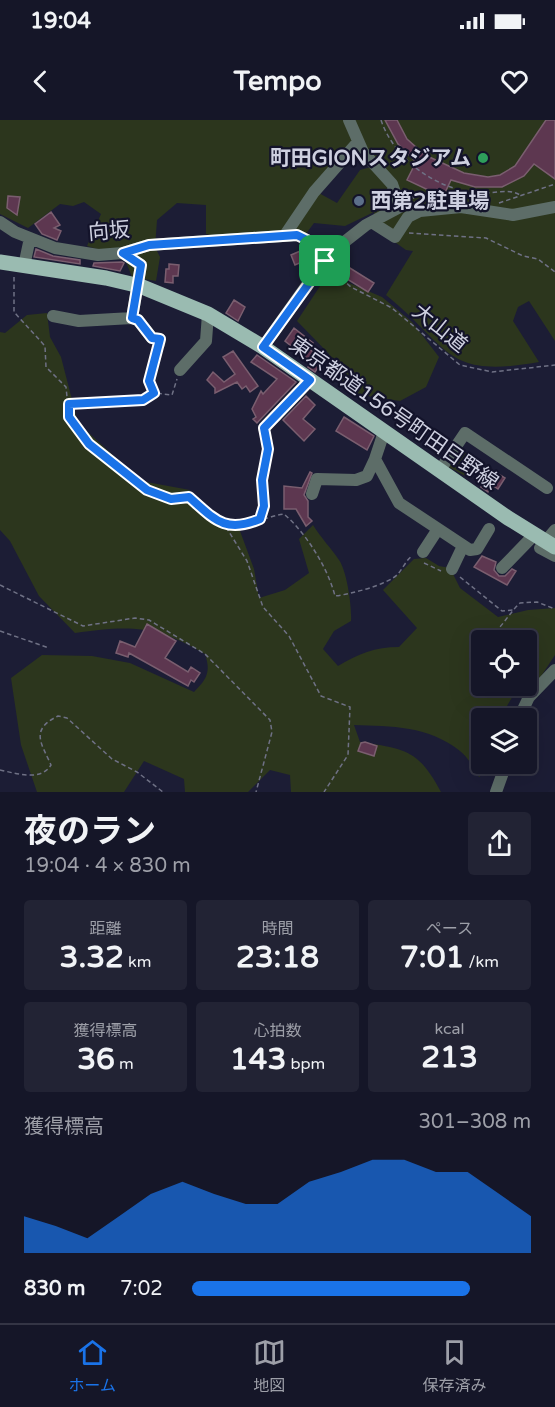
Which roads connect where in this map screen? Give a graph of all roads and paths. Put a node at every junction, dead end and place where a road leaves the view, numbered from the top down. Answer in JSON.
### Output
{"nodes":[{"id":1,"x":349,"y":120,"type":"edge"},
{"id":2,"x":381,"y":120,"type":"edge"},
{"id":3,"x":358,"y":142,"type":"junction"},
{"id":4,"x":555,"y":184,"type":"edge"},
{"id":5,"x":397,"y":195,"type":"junction"},
{"id":6,"x":520,"y":195,"type":"junction"},
{"id":7,"x":555,"y":207,"type":"edge"},
{"id":8,"x":481,"y":208,"type":"junction"},
{"id":9,"x":420,"y":211,"type":"junction"},
{"id":10,"x":0,"y":222,"type":"edge"},
{"id":11,"x":373,"y":223,"type":"junction"},
{"id":12,"x":401,"y":229,"type":"junction"},
{"id":13,"x":285,"y":235,"type":"junction"},
{"id":14,"x":30,"y":238,"type":"junction"},
{"id":15,"x":123,"y":253,"type":"junction"},
{"id":16,"x":325,"y":261,"type":"junction"},
{"id":17,"x":0,"y":262,"type":"edge"},
{"id":18,"x":21,"y":265,"type":"junction"},
{"id":19,"x":555,"y":272,"type":"edge"},
{"id":20,"x":140,"y":286,"type":"junction"},
{"id":21,"x":208,"y":314,"type":"junction"},
{"id":22,"x":53,"y":316,"type":"dead end"},
{"id":23,"x":132,"y":318,"type":"junction"},
{"id":24,"x":159,"y":344,"type":"joint"},
{"id":25,"x":263,"y":347,"type":"junction"},
{"id":26,"x":555,"y":365,"type":"edge"},
{"id":27,"x":180,"y":370,"type":"joint"},
{"id":28,"x":310,"y":380,"type":"junction"},
{"id":29,"x":154,"y":393,"type":"junction"},
{"id":30,"x":69,"y":404,"type":"junction"},
{"id":31,"x":264,"y":428,"type":"joint"},
{"id":32,"x":384,"y":432,"type":"junction"},
{"id":33,"x":375,"y":459,"type":"junction"},
{"id":34,"x":440,"y":471,"type":"junction"},
{"id":35,"x":547,"y":488,"type":"dead end"},
{"id":36,"x":312,"y":494,"type":"dead end"},
{"id":37,"x":260,"y":519,"type":"junction"},
{"id":38,"x":226,"y":526,"type":"junction"},
{"id":39,"x":438,"y":529,"type":"junction"},
{"id":40,"x":489,"y":529,"type":"dead end"},
{"id":41,"x":549,"y":538,"type":"edge"},
{"id":42,"x":463,"y":546,"type":"junction"},
{"id":43,"x":423,"y":552,"type":"dead end"},
{"id":44,"x":555,"y":556,"type":"edge"},
{"id":45,"x":502,"y":568,"type":"dead end"},
{"id":46,"x":452,"y":569,"type":"junction"},
{"id":47,"x":0,"y":585,"type":"edge"},
{"id":48,"x":555,"y":609,"type":"edge"},
{"id":49,"x":513,"y":610,"type":"junction"},
{"id":50,"x":499,"y":630,"type":"edge"},
{"id":51,"x":0,"y":632,"type":"edge"},
{"id":52,"x":49,"y":648,"type":"dead end"},
{"id":53,"x":555,"y":670,"type":"edge"},
{"id":54,"x":524,"y":708,"type":"edge"},
{"id":55,"x":0,"y":770,"type":"edge"},
{"id":56,"x":502,"y":774,"type":"edge"},
{"id":57,"x":163,"y":792,"type":"edge"},
{"id":58,"x":256,"y":792,"type":"edge"},
{"id":59,"x":324,"y":792,"type":"edge"},
{"id":60,"x":496,"y":792,"type":"edge"}],
"edges":[{"from":1,"to":3,"type":"street"},
{"from":2,"to":6,"type":"path"},
{"from":3,"to":5,"type":"street"},
{"from":3,"to":13,"type":"street"},
{"from":4,"to":6,"type":"path"},
{"from":5,"to":9,"type":"path"},
{"from":5,"to":11,"type":"street"},
{"from":6,"to":8,"type":"path"},
{"from":7,"to":8,"type":"street"},
{"from":8,"to":9,"type":"street"},
{"from":9,"to":12,"type":"street"},
{"from":10,"to":14,"type":"street","name":"向坂"},
{"from":11,"to":12,"type":"street"},
{"from":11,"to":16,"type":"street"},
{"from":12,"to":19,"type":"path"},
{"from":13,"to":15,"type":"street","name":"向坂"},
{"from":13,"to":16,"type":"street","name":"向坂"},
{"from":14,"to":15,"type":"street","name":"向坂"},
{"from":14,"to":18,"type":"street"},
{"from":15,"to":20,"type":"street"},
{"from":16,"to":25,"type":"street"},
{"from":16,"to":26,"type":"path","name":"大山道"},
{"from":17,"to":18,"type":"main road","name":"東京都道156号町田日野線"},
{"from":18,"to":20,"type":"main road","name":"東京都道156号町田日野線"},
{"from":18,"to":30,"type":"path"},
{"from":20,"to":21,"type":"main road","name":"東京都道156号町田日野線"},
{"from":20,"to":23,"type":"street"},
{"from":21,"to":25,"type":"main road","name":"東京都道156号町田日野線"},
{"from":21,"to":27,"type":"street"},
{"from":22,"to":23,"type":"street"},
{"from":23,"to":24,"type":"street"},
{"from":24,"to":29,"type":"path"},
{"from":25,"to":28,"type":"main road","name":"東京都道156号町田日野線"},
{"from":27,"to":29,"type":"path"},
{"from":28,"to":31,"type":"street"},
{"from":28,"to":32,"type":"main road","name":"東京都道156号町田日野線"},
{"from":29,"to":30,"type":"path"},
{"from":30,"to":38,"type":"path"},
{"from":31,"to":37,"type":"path"},
{"from":32,"to":33,"type":"street"},
{"from":32,"to":34,"type":"main road","name":"東京都道156号町田日野線"},
{"from":33,"to":36,"type":"street"},
{"from":33,"to":39,"type":"street"},
{"from":34,"to":35,"type":"street"},
{"from":34,"to":41,"type":"main road","name":"東京都道156号町田日野線"},
{"from":37,"to":38,"type":"path"},
{"from":37,"to":46,"type":"path"},
{"from":38,"to":59,"type":"path"},
{"from":39,"to":42,"type":"street"},
{"from":39,"to":43,"type":"street"},
{"from":40,"to":42,"type":"street"},
{"from":41,"to":44,"type":"street"},
{"from":41,"to":45,"type":"street"},
{"from":42,"to":46,"type":"street"},
{"from":46,"to":49,"type":"path"},
{"from":47,"to":58,"type":"path"},
{"from":48,"to":49,"type":"path"},
{"from":49,"to":50,"type":"path"},
{"from":51,"to":52,"type":"path"},
{"from":53,"to":54,"type":"street"},
{"from":55,"to":57,"type":"path"},
{"from":56,"to":60,"type":"street"}]}
